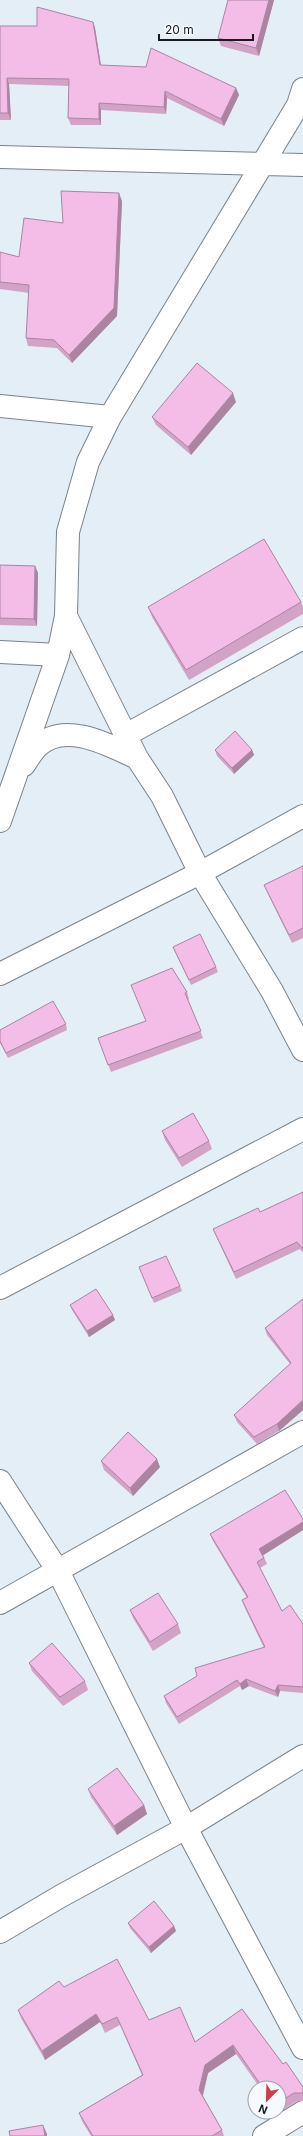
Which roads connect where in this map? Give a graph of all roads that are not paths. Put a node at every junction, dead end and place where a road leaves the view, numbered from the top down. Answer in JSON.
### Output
{"nodes":[{"id":1,"x":303,"y":89,"type":"edge"},
{"id":2,"x":0,"y":157,"type":"edge"},
{"id":3,"x":260,"y":165,"type":"junction"},
{"id":4,"x":303,"y":165,"type":"edge"},
{"id":5,"x":0,"y":406,"type":"edge"},
{"id":6,"x":110,"y":417,"type":"junction"},
{"id":7,"x":66,"y":616,"type":"junction"},
{"id":8,"x":303,"y":638,"type":"edge"},
{"id":9,"x":0,"y":652,"type":"edge"},
{"id":10,"x":58,"y":655,"type":"junction"},
{"id":11,"x":126,"y":735,"type":"junction"},
{"id":12,"x":137,"y":758,"type":"junction"},
{"id":13,"x":17,"y":774,"type":"junction"},
{"id":14,"x":303,"y":816,"type":"edge"},
{"id":15,"x":0,"y":820,"type":"edge"},
{"id":16,"x":200,"y":873,"type":"junction"},
{"id":17,"x":0,"y":974,"type":"edge"},
{"id":18,"x":303,"y":1050,"type":"edge"},
{"id":19,"x":303,"y":1129,"type":"edge"},
{"id":20,"x":0,"y":1288,"type":"edge"},
{"id":21,"x":303,"y":1432,"type":"edge"},
{"id":22,"x":0,"y":1480,"type":"edge"},
{"id":23,"x":58,"y":1571,"type":"junction"},
{"id":24,"x":0,"y":1603,"type":"edge"},
{"id":25,"x":303,"y":1756,"type":"edge"},
{"id":26,"x":186,"y":1828,"type":"junction"},
{"id":27,"x":0,"y":1932,"type":"edge"},
{"id":28,"x":303,"y":2048,"type":"edge"},
{"id":29,"x":303,"y":2112,"type":"edge"},
{"id":30,"x":264,"y":2136,"type":"edge"}],
"edges":[{"from":1,"to":3,"type":"street"},
{"from":2,"to":3,"type":"street"},
{"from":3,"to":4,"type":"street"},
{"from":3,"to":6,"type":"street"},
{"from":5,"to":6,"type":"street"},
{"from":6,"to":7,"type":"street"},
{"from":7,"to":10,"type":"street"},
{"from":7,"to":11,"type":"street"},
{"from":8,"to":11,"type":"street"},
{"from":9,"to":10,"type":"street"},
{"from":10,"to":13,"type":"street"},
{"from":11,"to":12,"type":"street"},
{"from":12,"to":13,"type":"street"},
{"from":12,"to":16,"type":"street"},
{"from":13,"to":15,"type":"street"},
{"from":14,"to":16,"type":"street"},
{"from":16,"to":17,"type":"street"},
{"from":16,"to":18,"type":"street"},
{"from":19,"to":20,"type":"street"},
{"from":21,"to":23,"type":"street"},
{"from":22,"to":23,"type":"street"},
{"from":23,"to":24,"type":"street"},
{"from":23,"to":26,"type":"street"},
{"from":25,"to":26,"type":"street"},
{"from":26,"to":27,"type":"street"},
{"from":26,"to":28,"type":"street"},
{"from":29,"to":30,"type":"street"}]}
